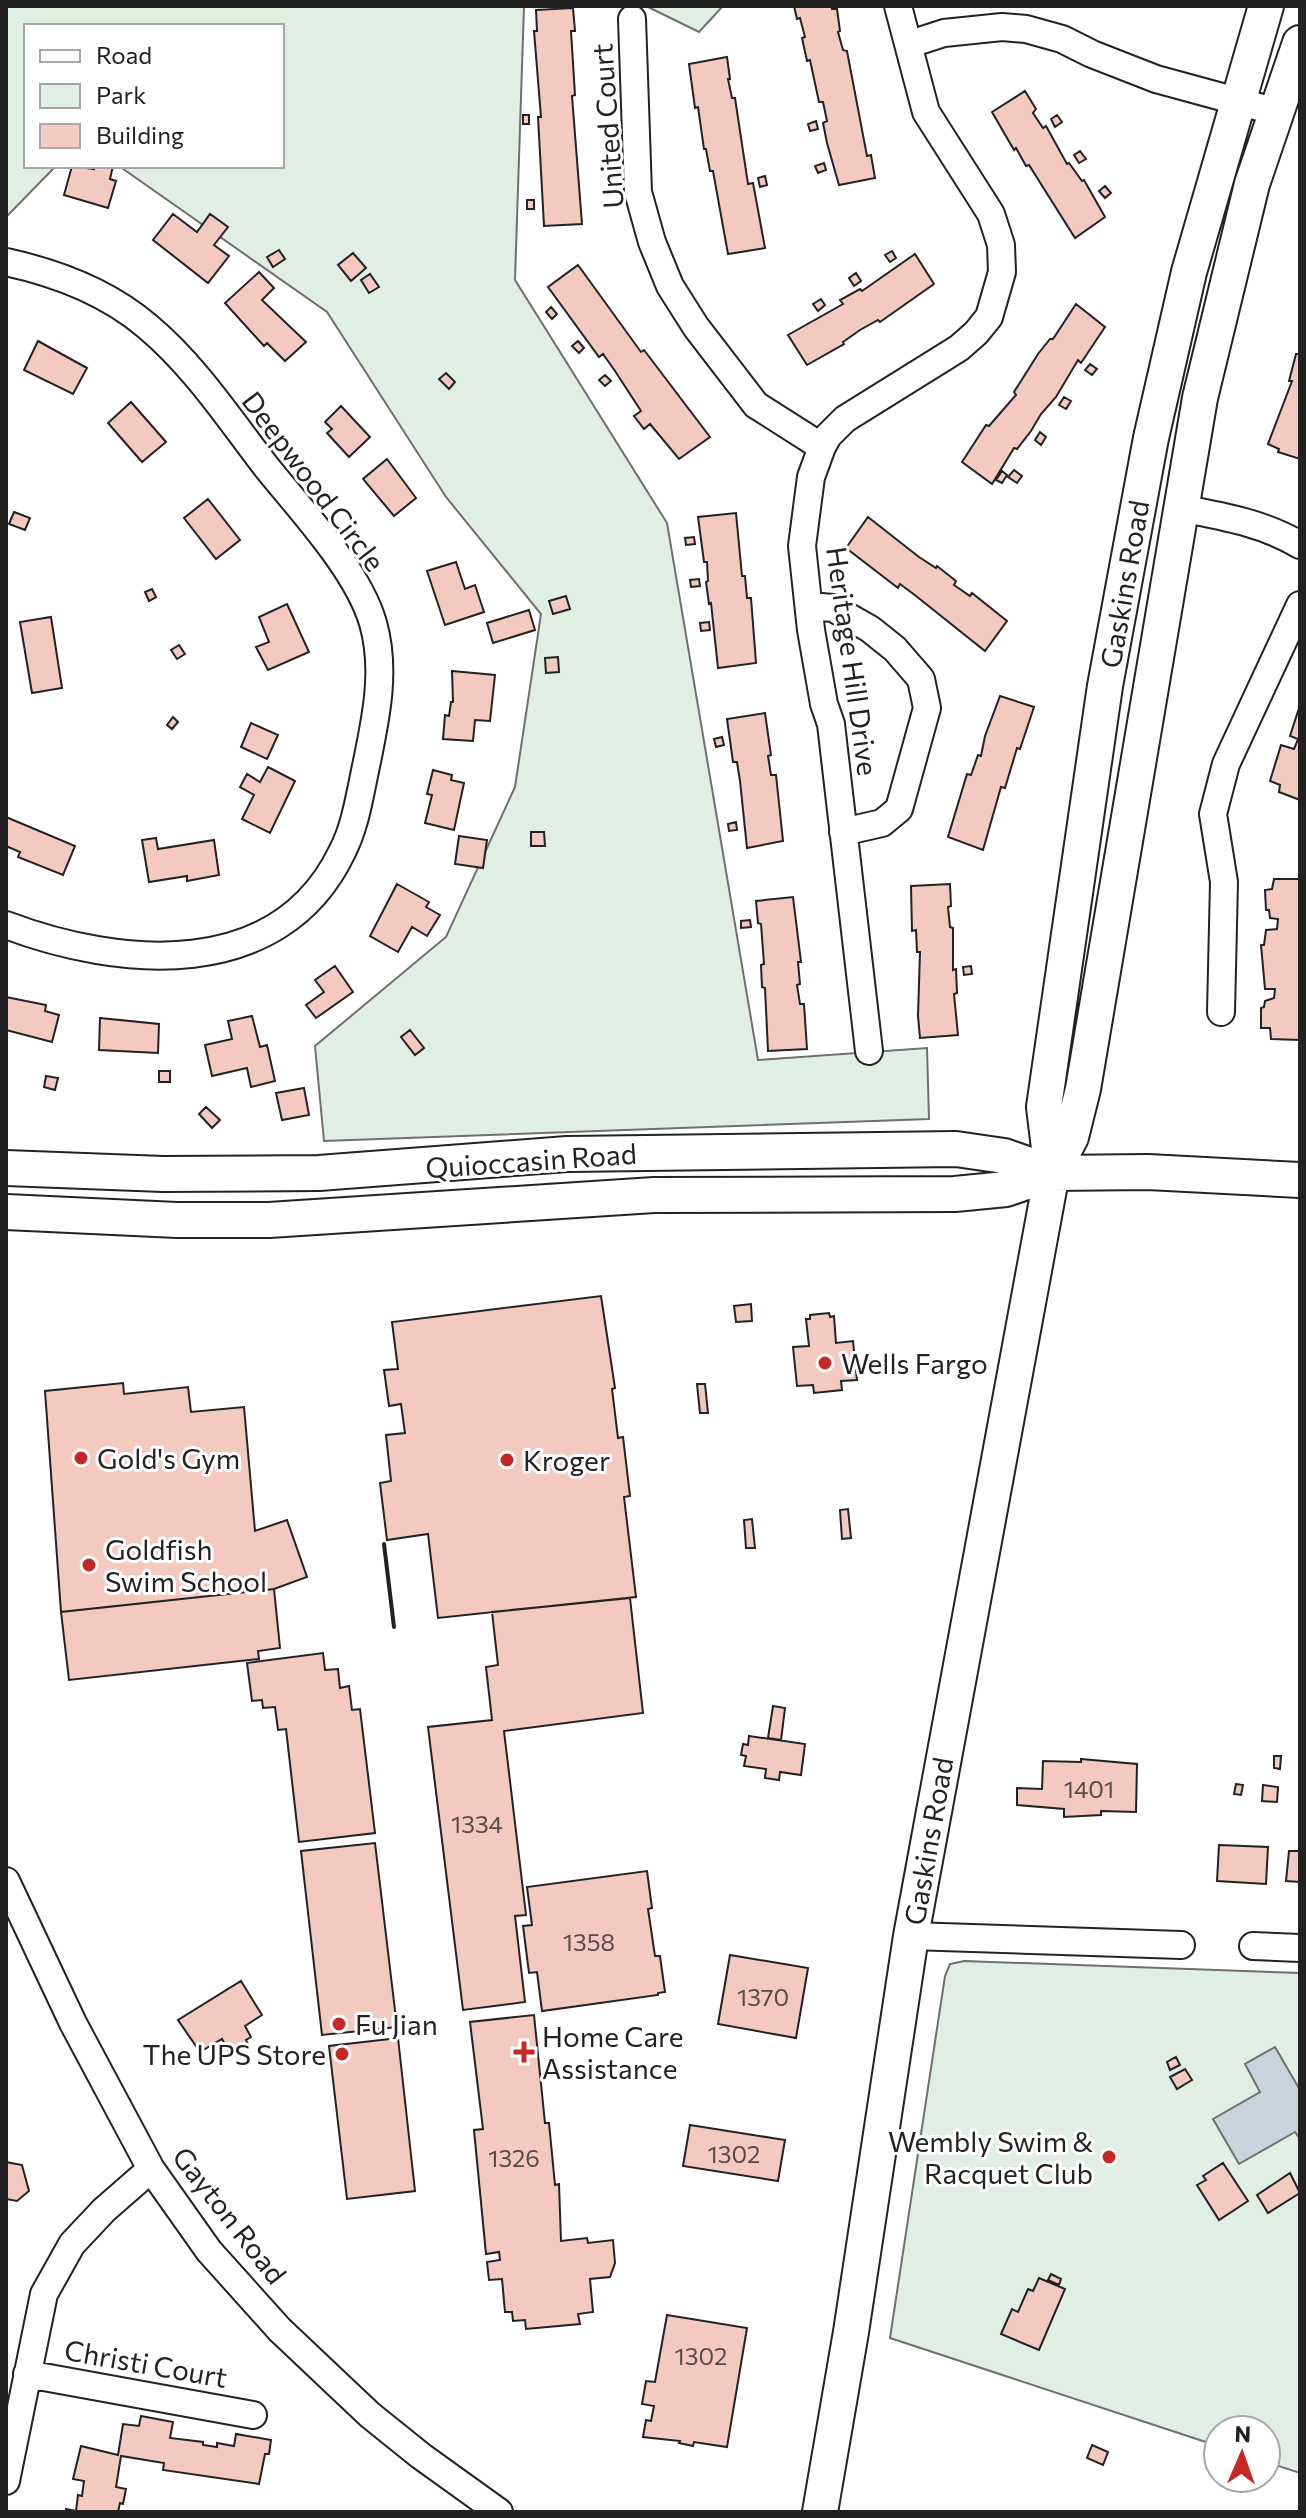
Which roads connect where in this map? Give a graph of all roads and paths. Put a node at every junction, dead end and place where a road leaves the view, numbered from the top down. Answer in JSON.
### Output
{"nodes":[{"id":1,"x":898,"y":6,"type":"edge"},
{"id":2,"x":1266,"y":6,"type":"edge"},
{"id":3,"x":632,"y":19,"type":"dead end"},
{"id":4,"x":1300,"y":43,"type":"edge"},
{"id":5,"x":910,"y":44,"type":"junction"},
{"id":6,"x":1237,"y":101,"type":"junction"},
{"id":7,"x":1277,"y":112,"type":"junction"},
{"id":8,"x":6,"y":262,"type":"edge"},
{"id":9,"x":822,"y":447,"type":"junction"},
{"id":10,"x":1180,"y":508,"type":"junction"},
{"id":11,"x":1300,"y":545,"type":"edge"},
{"id":12,"x":1300,"y":605,"type":"edge"},
{"id":13,"x":809,"y":606,"type":"junction"},
{"id":14,"x":843,"y":832,"type":"junction"},
{"id":15,"x":6,"y":925,"type":"edge"},
{"id":16,"x":1221,"y":1012,"type":"dead end"},
{"id":17,"x":869,"y":1051,"type":"dead end"},
{"id":18,"x":6,"y":1168,"type":"edge"},
{"id":19,"x":1052,"y":1173,"type":"junction"},
{"id":20,"x":1300,"y":1180,"type":"edge"},
{"id":21,"x":6,"y":1212,"type":"edge"},
{"id":22,"x":6,"y":1881,"type":"edge"},
{"id":23,"x":911,"y":1936,"type":"junction"},
{"id":24,"x":1181,"y":1945,"type":"dead end"},
{"id":25,"x":1253,"y":1946,"type":"dead end"},
{"id":26,"x":1300,"y":1948,"type":"edge"},
{"id":27,"x":151,"y":2169,"type":"junction"},
{"id":28,"x":27,"y":2374,"type":"junction"},
{"id":29,"x":253,"y":2415,"type":"dead end"},
{"id":30,"x":6,"y":2481,"type":"edge"},
{"id":31,"x":499,"y":2512,"type":"edge"},
{"id":32,"x":820,"y":2512,"type":"edge"}],
"edges":[{"from":1,"to":5,"type":"street","name":"Heritage Hill Drive"},
{"from":2,"to":6,"type":"main road","name":"Gaskins Road"},
{"from":3,"to":9,"type":"street","name":"United Court"},
{"from":4,"to":7,"type":"main road","name":"Gaskins Road"},
{"from":5,"to":6,"type":"street"},
{"from":5,"to":9,"type":"street","name":"Heritage Hill Drive"},
{"from":6,"to":7,"type":"street"},
{"from":6,"to":19,"type":"main road","name":"Gaskins Road"},
{"from":7,"to":10,"type":"main road","name":"Gaskins Road"},
{"from":8,"to":15,"type":"street","name":"Deepwood Circle"},
{"from":9,"to":13,"type":"street","name":"Heritage Hill Drive"},
{"from":10,"to":11,"type":"street"},
{"from":10,"to":19,"type":"main road","name":"Gaskins Road"},
{"from":12,"to":16,"type":"street"},
{"from":13,"to":14,"type":"street","name":"Heritage Hill Drive"},
{"from":13,"to":14,"type":"street"},
{"from":14,"to":17,"type":"street","name":"Heritage Hill Drive"},
{"from":18,"to":19,"type":"main road","name":"Quioccasin Road"},
{"from":19,"to":20,"type":"main road","name":"Quioccasin Road"},
{"from":19,"to":21,"type":"main road","name":"Quioccasin Road"},
{"from":19,"to":23,"type":"main road","name":"Gaskins Road"},
{"from":22,"to":27,"type":"street","name":"Gayton Road"},
{"from":23,"to":24,"type":"street"},
{"from":23,"to":32,"type":"main road","name":"Gaskins Road"},
{"from":25,"to":26,"type":"street"},
{"from":27,"to":28,"type":"street"},
{"from":27,"to":31,"type":"street","name":"Gayton Road"},
{"from":28,"to":29,"type":"street","name":"Christi Court"},
{"from":28,"to":30,"type":"street"}]}
